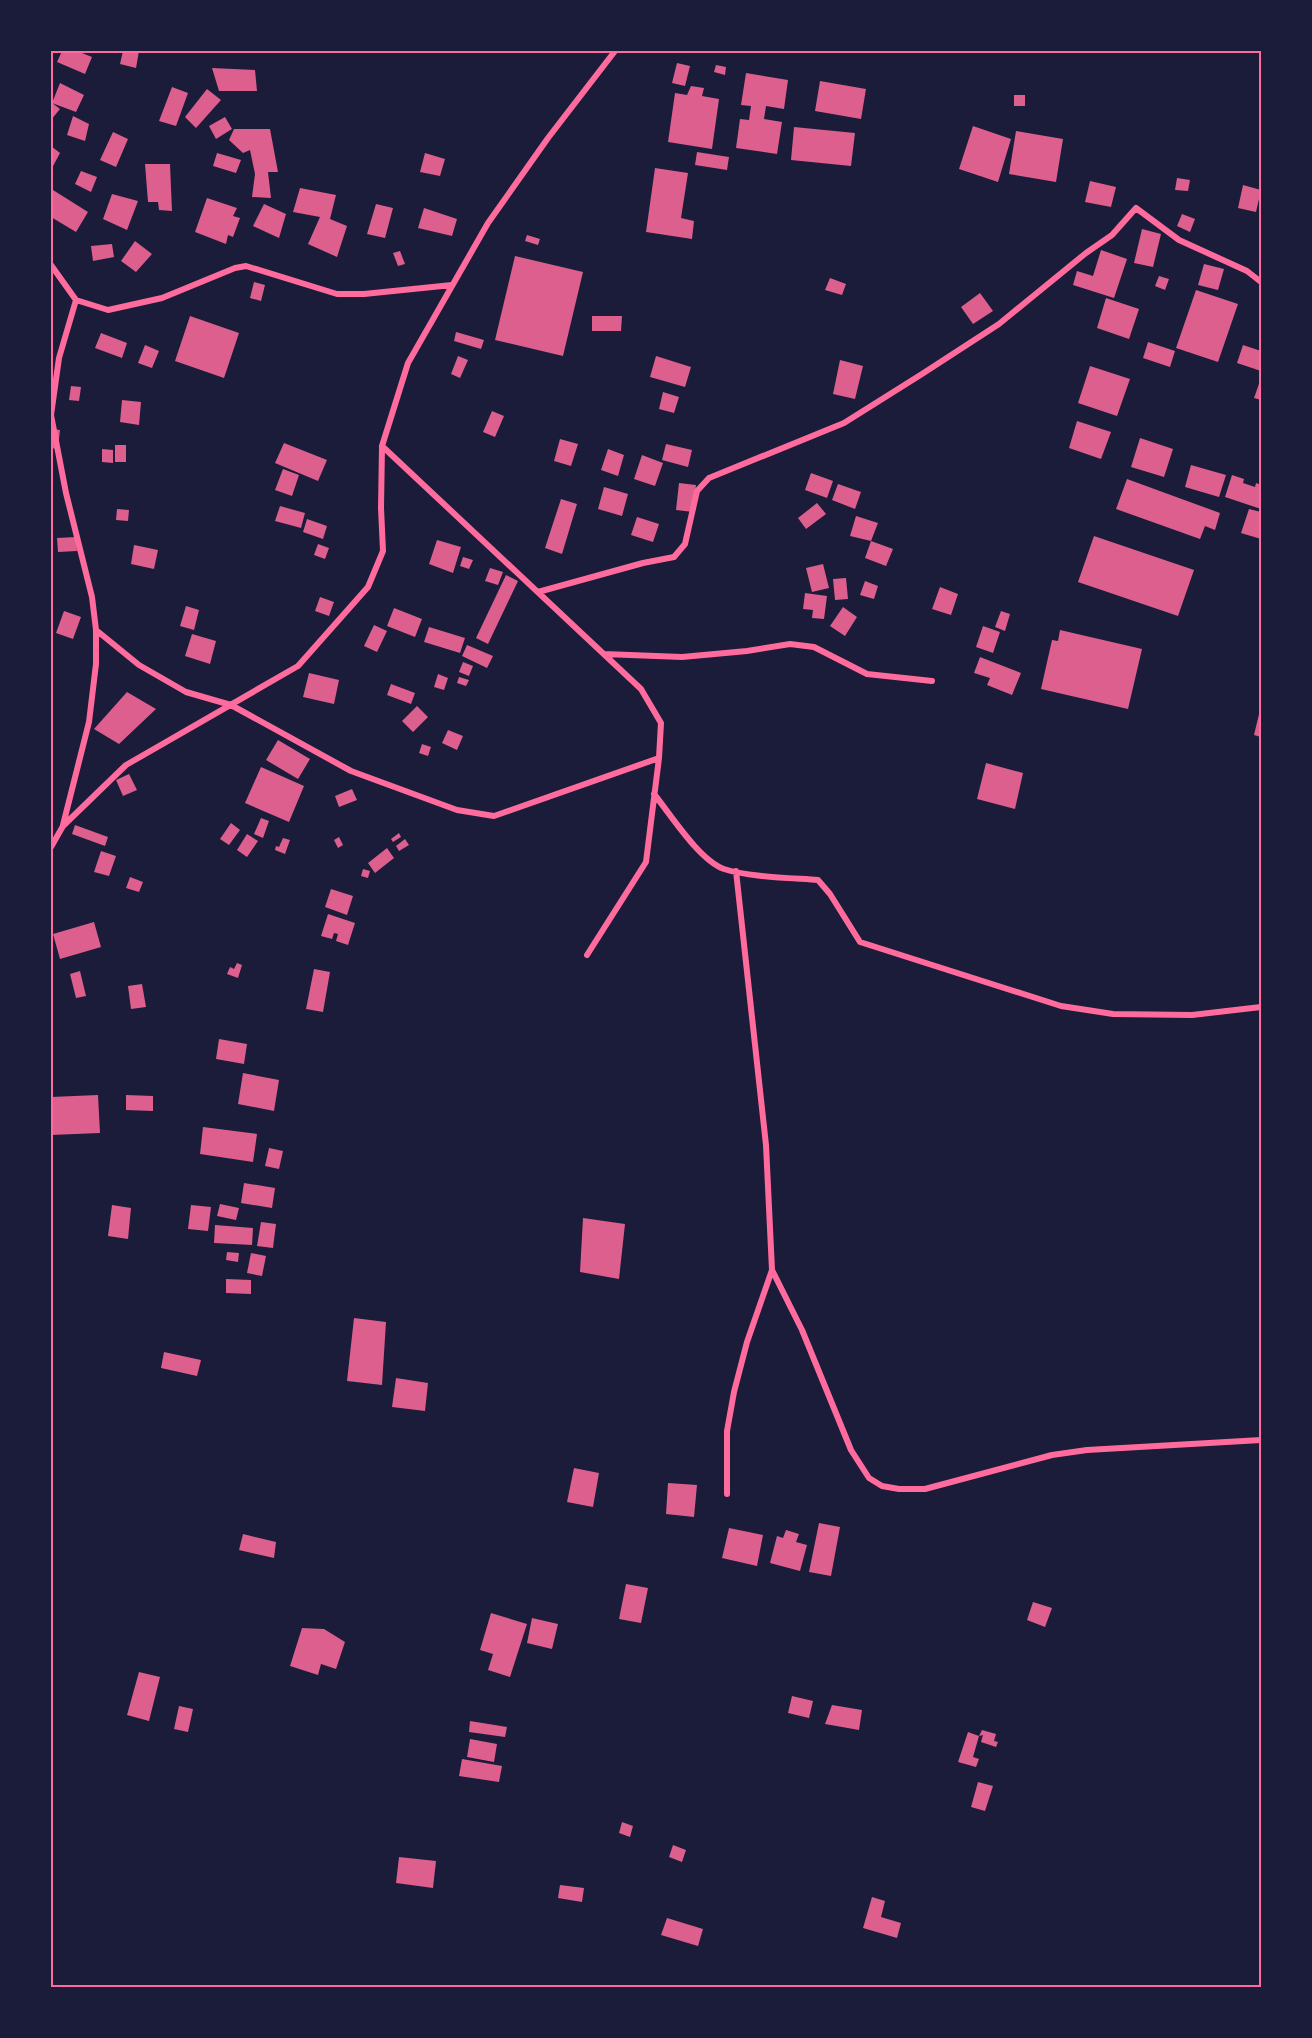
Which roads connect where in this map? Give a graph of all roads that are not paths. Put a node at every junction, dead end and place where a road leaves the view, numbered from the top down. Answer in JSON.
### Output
{"nodes":[{"id":1,"x":615,"y":51,"type":"edge"},
{"id":2,"x":51,"y":265,"type":"edge"},
{"id":3,"x":1261,"y":282,"type":"edge"},
{"id":4,"x":452,"y":285,"type":"junction"},
{"id":5,"x":76,"y":300,"type":"junction"},
{"id":6,"x":382,"y":446,"type":"junction"},
{"id":7,"x":538,"y":592,"type":"junction"},
{"id":8,"x":96,"y":630,"type":"junction"},
{"id":9,"x":603,"y":654,"type":"junction"},
{"id":10,"x":932,"y":681,"type":"dead end"},
{"id":11,"x":231,"y":705,"type":"junction"},
{"id":12,"x":659,"y":758,"type":"junction"},
{"id":13,"x":654,"y":794,"type":"junction"},
{"id":14,"x":63,"y":826,"type":"junction"},
{"id":15,"x":51,"y":847,"type":"edge"},
{"id":16,"x":736,"y":871,"type":"junction"},
{"id":17,"x":587,"y":955,"type":"dead end"},
{"id":18,"x":1261,"y":1007,"type":"edge"},
{"id":19,"x":772,"y":1270,"type":"junction"},
{"id":20,"x":1261,"y":1440,"type":"edge"},
{"id":21,"x":727,"y":1494,"type":"dead end"}],
"edges":[{"from":1,"to":4,"type":"street"},
{"from":2,"to":5,"type":"street"},
{"from":3,"to":7,"type":"street"},
{"from":4,"to":5,"type":"street"},
{"from":4,"to":6,"type":"street"},
{"from":5,"to":8,"type":"street"},
{"from":6,"to":7,"type":"street"},
{"from":6,"to":11,"type":"street"},
{"from":7,"to":9,"type":"street"},
{"from":8,"to":11,"type":"street"},
{"from":8,"to":14,"type":"street"},
{"from":9,"to":10,"type":"street"},
{"from":9,"to":12,"type":"street"},
{"from":11,"to":12,"type":"street"},
{"from":11,"to":14,"type":"street"},
{"from":12,"to":13,"type":"street"},
{"from":13,"to":16,"type":"street"},
{"from":13,"to":17,"type":"street"},
{"from":14,"to":15,"type":"street"},
{"from":16,"to":18,"type":"street"},
{"from":16,"to":19,"type":"street"},
{"from":19,"to":20,"type":"street"},
{"from":19,"to":21,"type":"street"}]}
